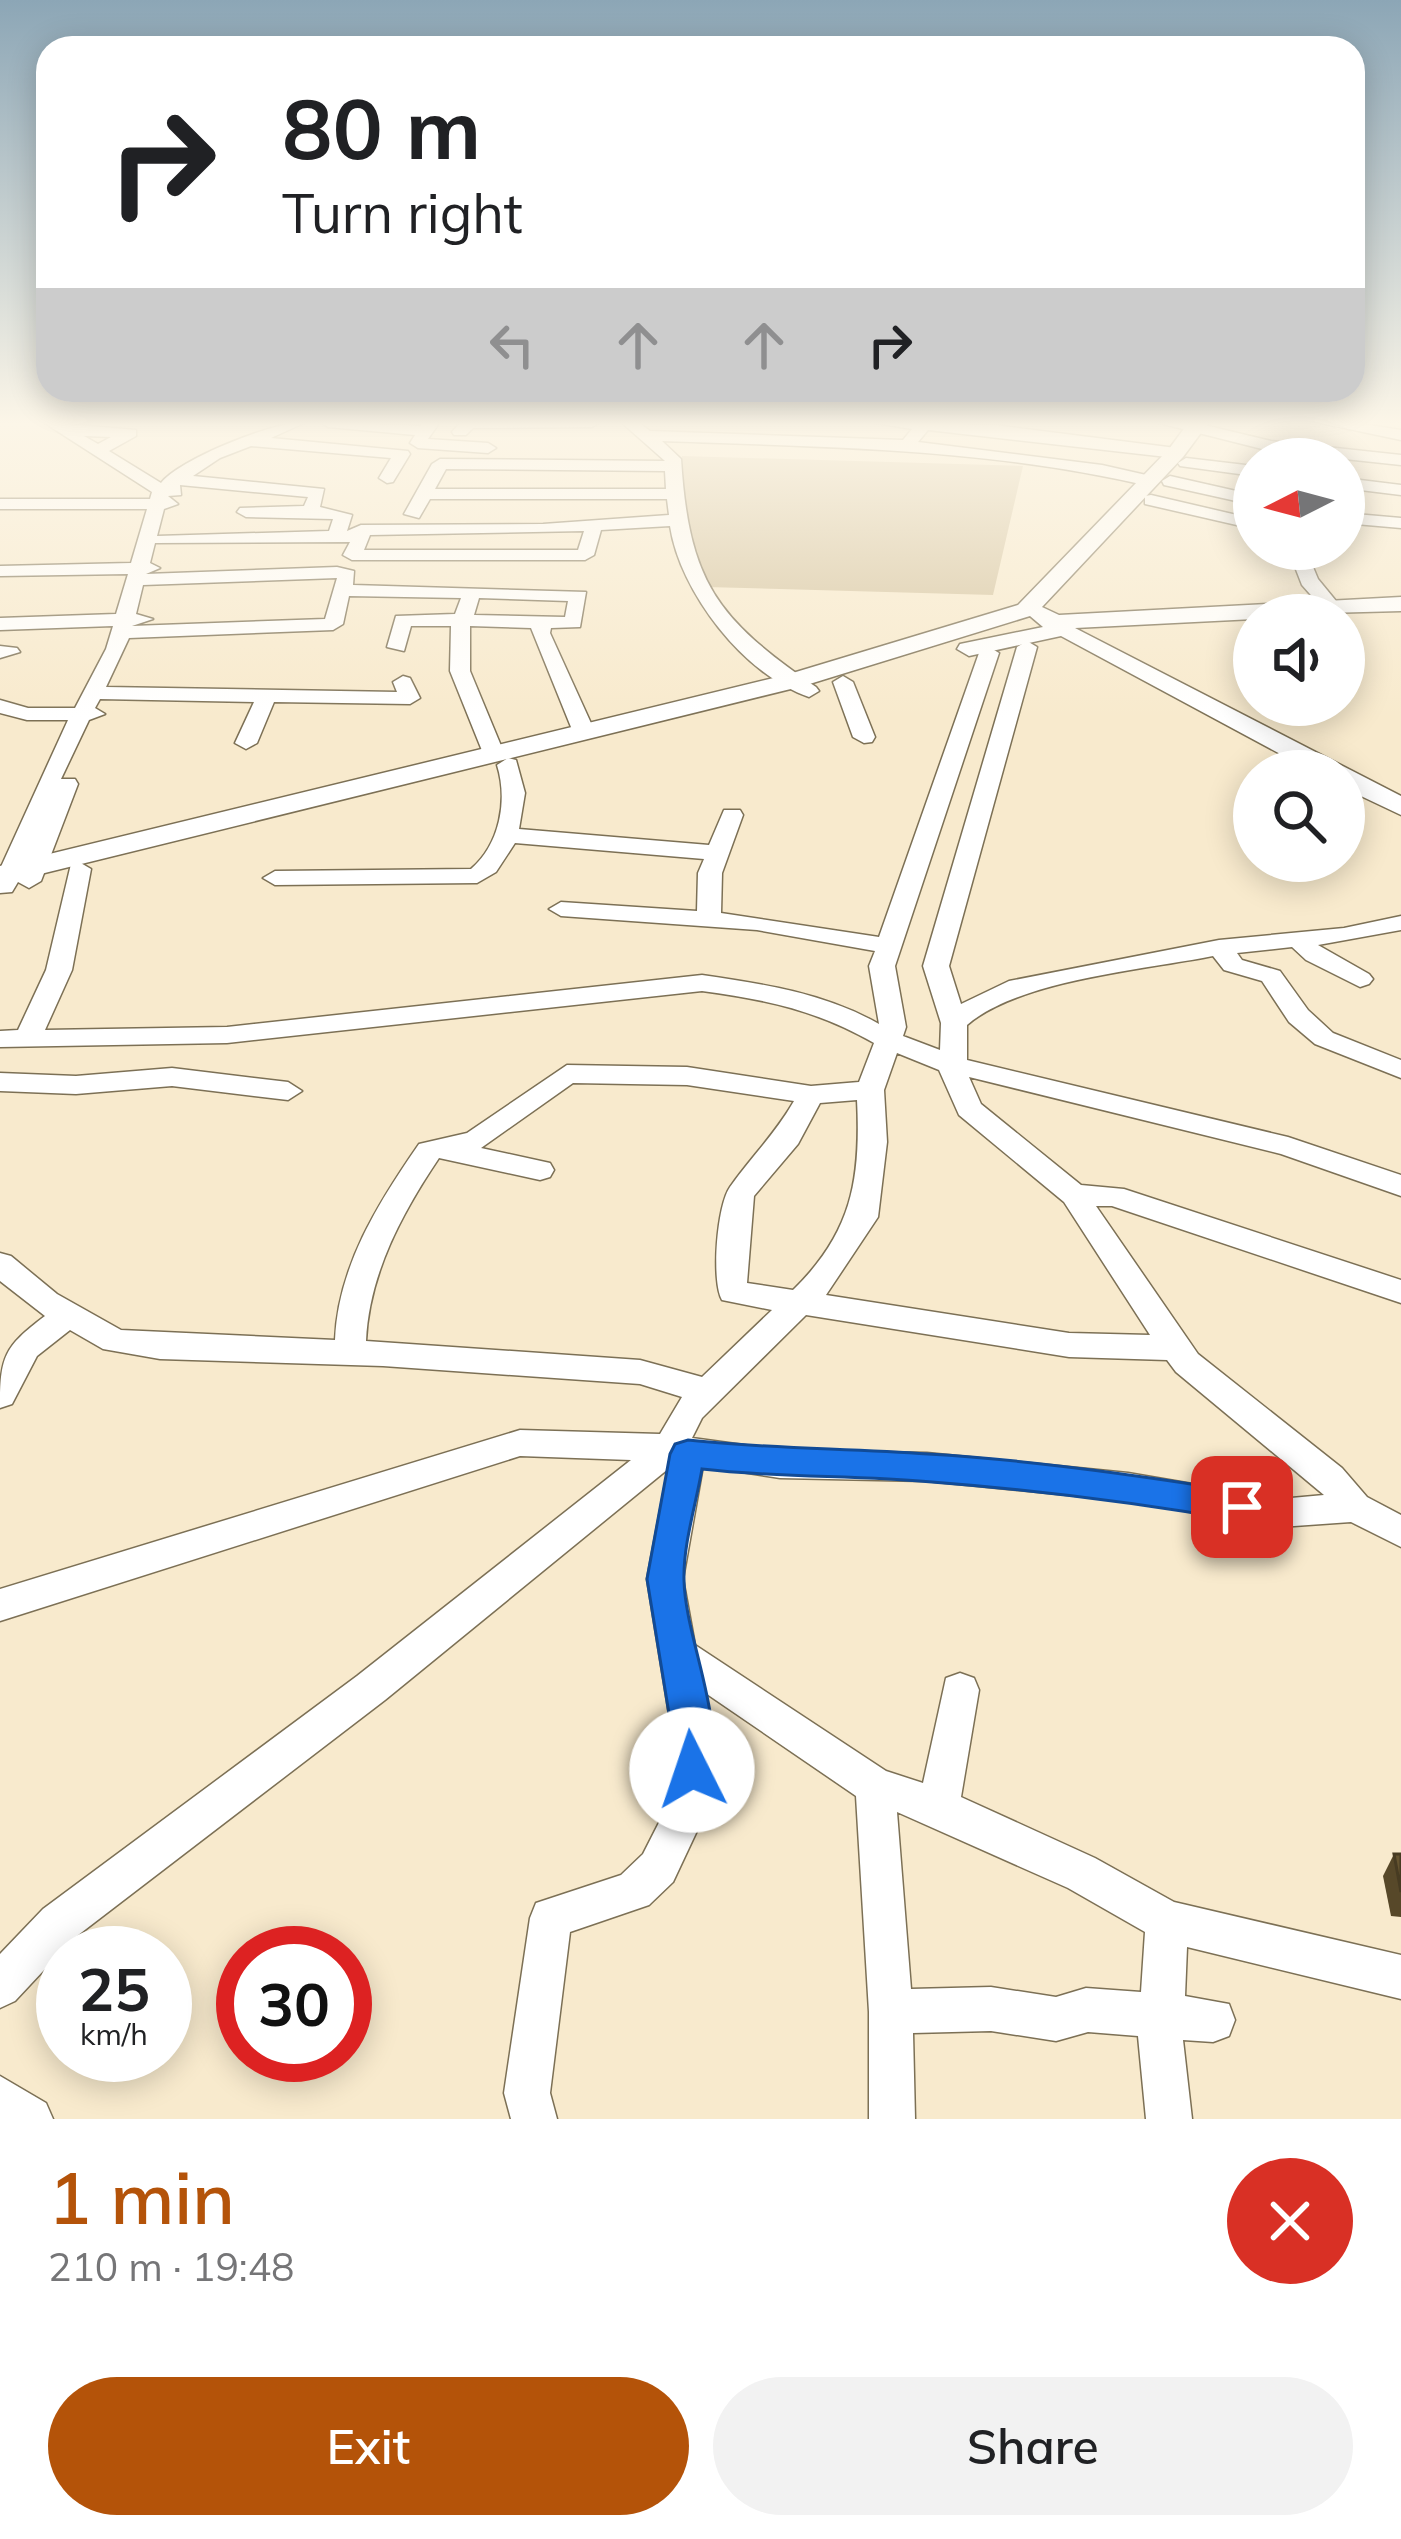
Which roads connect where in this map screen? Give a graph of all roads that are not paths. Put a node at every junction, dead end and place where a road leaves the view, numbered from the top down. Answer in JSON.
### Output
{"nodes":[{"id":1,"x":675,"y":520,"type":"edge"},
{"id":2,"x":162,"y":521,"type":"edge"},
{"id":3,"x":165,"y":521,"type":"edge"},
{"id":4,"x":341,"y":521,"type":"edge"},
{"id":5,"x":663,"y":521,"type":"edge"},
{"id":6,"x":1120,"y":521,"type":"edge"},
{"id":7,"x":594,"y":526,"type":"junction"},
{"id":8,"x":361,"y":536,"type":"junction"},
{"id":9,"x":336,"y":537,"type":"junction"},
{"id":10,"x":162,"y":540,"type":"junction"},
{"id":11,"x":0,"y":571,"type":"edge"},
{"id":12,"x":146,"y":574,"type":"junction"},
{"id":13,"x":341,"y":590,"type":"junction"},
{"id":14,"x":472,"y":592,"type":"junction"},
{"id":15,"x":1401,"y":608,"type":"edge"},
{"id":16,"x":1365,"y":610,"type":"edge"},
{"id":17,"x":1233,"y":614,"type":"edge"},
{"id":18,"x":1041,"y":619,"type":"junction"},
{"id":19,"x":462,"y":620,"type":"junction"},
{"id":20,"x":1233,"y":622,"type":"edge"},
{"id":21,"x":542,"y":623,"type":"junction"},
{"id":22,"x":0,"y":624,"type":"edge"},
{"id":23,"x":133,"y":625,"type":"junction"},
{"id":24,"x":397,"y":647,"type":"dead end"},
{"id":25,"x":1027,"y":647,"type":"junction"},
{"id":26,"x":989,"y":653,"type":"junction"},
{"id":27,"x":934,"y":657,"type":"junction"},
{"id":28,"x":403,"y":682,"type":"dead end"},
{"id":29,"x":843,"y":682,"type":"junction"},
{"id":30,"x":802,"y":686,"type":"junction"},
{"id":31,"x":266,"y":698,"type":"junction"},
{"id":32,"x":96,"y":704,"type":"junction"},
{"id":33,"x":0,"y":706,"type":"edge"},
{"id":34,"x":584,"y":732,"type":"junction"},
{"id":35,"x":864,"y":737,"type":"dead end"},
{"id":36,"x":246,"y":743,"type":"dead end"},
{"id":37,"x":1292,"y":750,"type":"edge"},
{"id":38,"x":504,"y":758,"type":"junction"},
{"id":39,"x":1365,"y":789,"type":"edge"},
{"id":40,"x":1401,"y":807,"type":"edge"},
{"id":41,"x":732,"y":815,"type":"dead end"},
{"id":42,"x":506,"y":835,"type":"junction"},
{"id":43,"x":717,"y":853,"type":"junction"},
{"id":44,"x":79,"y":869,"type":"junction"},
{"id":45,"x":12,"y":878,"type":"edge"},
{"id":46,"x":275,"y":878,"type":"dead end"},
{"id":47,"x":561,"y":909,"type":"dead end"},
{"id":48,"x":709,"y":919,"type":"junction"},
{"id":49,"x":1396,"y":928,"type":"edge"},
{"id":50,"x":1297,"y":940,"type":"junction"},
{"id":51,"x":888,"y":946,"type":"junction"},
{"id":52,"x":1219,"y":947,"type":"junction"},
{"id":53,"x":1360,"y":979,"type":"dead end"},
{"id":54,"x":954,"y":1023,"type":"junction"},
{"id":55,"x":14,"y":1039,"type":"edge"},
{"id":56,"x":888,"y":1040,"type":"junction"},
{"id":57,"x":953,"y":1065,"type":"junction"},
{"id":58,"x":1401,"y":1069,"type":"edge"},
{"id":59,"x":0,"y":1082,"type":"edge"},
{"id":60,"x":870,"y":1090,"type":"junction"},
{"id":61,"x":288,"y":1091,"type":"dead end"},
{"id":62,"x":811,"y":1095,"type":"junction"},
{"id":63,"x":438,"y":1149,"type":"junction"},
{"id":64,"x":540,"y":1170,"type":"dead end"},
{"id":65,"x":1401,"y":1186,"type":"edge"},
{"id":66,"x":1074,"y":1195,"type":"junction"},
{"id":67,"x":0,"y":1264,"type":"edge"},
{"id":68,"x":1401,"y":1292,"type":"edge"},
{"id":69,"x":797,"y":1306,"type":"junction"},
{"id":70,"x":68,"y":1315,"type":"junction"},
{"id":71,"x":1176,"y":1348,"type":"junction"},
{"id":72,"x":350,"y":1353,"type":"junction"},
{"id":73,"x":708,"y":1392,"type":"junction"},
{"id":74,"x":0,"y":1395,"type":"edge"},
{"id":75,"x":679,"y":1451,"type":"junction"},
{"id":76,"x":1355,"y":1507,"type":"junction"},
{"id":77,"x":1401,"y":1532,"type":"edge"},
{"id":78,"x":0,"y":1605,"type":"edge"},
{"id":79,"x":677,"y":1653,"type":"junction"},
{"id":80,"x":960,"y":1690,"type":"dead end"},
{"id":81,"x":875,"y":1786,"type":"junction"},
{"id":82,"x":939,"y":1807,"type":"junction"},
{"id":83,"x":1168,"y":1921,"type":"junction"},
{"id":84,"x":1401,"y":1977,"type":"edge"},
{"id":85,"x":0,"y":1986,"type":"edge"},
{"id":86,"x":891,"y":2012,"type":"junction"},
{"id":87,"x":1161,"y":2016,"type":"junction"},
{"id":88,"x":1213,"y":2020,"type":"dead end"},
{"id":89,"x":0,"y":2099,"type":"edge"},
{"id":90,"x":30,"y":2119,"type":"edge"},
{"id":91,"x":534,"y":2119,"type":"edge"},
{"id":92,"x":892,"y":2119,"type":"edge"},
{"id":93,"x":1169,"y":2119,"type":"edge"}],
"edges":[{"from":1,"to":30,"type":"street"},
{"from":2,"to":12,"type":"street"},
{"from":3,"to":10,"type":"street"},
{"from":4,"to":9,"type":"street"},
{"from":5,"to":7,"type":"street"},
{"from":6,"to":18,"type":"main road"},
{"from":7,"to":8,"type":"street"},
{"from":7,"to":8,"type":"street"},
{"from":8,"to":9,"type":"street"},
{"from":9,"to":10,"type":"street"},
{"from":10,"to":12,"type":"street"},
{"from":11,"to":12,"type":"street"},
{"from":12,"to":13,"type":"street"},
{"from":12,"to":23,"type":"street"},
{"from":13,"to":14,"type":"street"},
{"from":13,"to":23,"type":"street"},
{"from":14,"to":19,"type":"street"},
{"from":14,"to":21,"type":"street"},
{"from":15,"to":16,"type":"main road"},
{"from":17,"to":18,"type":"main road"},
{"from":18,"to":20,"type":"main road"},
{"from":18,"to":25,"type":"main road"},
{"from":18,"to":27,"type":"main road"},
{"from":18,"to":30,"type":"main road"},
{"from":18,"to":37,"type":"main road"},
{"from":19,"to":21,"type":"street"},
{"from":19,"to":24,"type":"street"},
{"from":19,"to":38,"type":"street"},
{"from":21,"to":34,"type":"street"},
{"from":22,"to":23,"type":"street"},
{"from":23,"to":32,"type":"street"},
{"from":25,"to":26,"type":"main road"},
{"from":25,"to":54,"type":"street"},
{"from":26,"to":27,"type":"main road"},
{"from":26,"to":51,"type":"street"},
{"from":27,"to":29,"type":"main road"},
{"from":28,"to":31,"type":"street"},
{"from":29,"to":30,"type":"main road"},
{"from":29,"to":35,"type":"street"},
{"from":30,"to":34,"type":"main road"},
{"from":30,"to":38,"type":"main road"},
{"from":31,"to":32,"type":"street"},
{"from":31,"to":36,"type":"street"},
{"from":32,"to":33,"type":"street"},
{"from":32,"to":45,"type":"street"},
{"from":34,"to":38,"type":"main road"},
{"from":38,"to":42,"type":"street"},
{"from":38,"to":44,"type":"main road"},
{"from":38,"to":45,"type":"main road"},
{"from":39,"to":40,"type":"main road"},
{"from":41,"to":43,"type":"street"},
{"from":42,"to":43,"type":"street"},
{"from":42,"to":46,"type":"street"},
{"from":43,"to":48,"type":"street"},
{"from":44,"to":45,"type":"main road"},
{"from":44,"to":55,"type":"street"},
{"from":47,"to":48,"type":"street"},
{"from":48,"to":51,"type":"street"},
{"from":49,"to":50,"type":"street"},
{"from":50,"to":52,"type":"street"},
{"from":50,"to":53,"type":"street"},
{"from":51,"to":56,"type":"street"},
{"from":52,"to":54,"type":"street"},
{"from":52,"to":58,"type":"street"},
{"from":54,"to":57,"type":"street"},
{"from":55,"to":56,"type":"street"},
{"from":56,"to":57,"type":"street"},
{"from":56,"to":60,"type":"street"},
{"from":57,"to":65,"type":"street"},
{"from":57,"to":66,"type":"street"},
{"from":59,"to":61,"type":"street"},
{"from":60,"to":62,"type":"street"},
{"from":60,"to":69,"type":"street"},
{"from":62,"to":63,"type":"street"},
{"from":62,"to":69,"type":"street"},
{"from":63,"to":64,"type":"street"},
{"from":63,"to":72,"type":"street"},
{"from":66,"to":68,"type":"street"},
{"from":66,"to":71,"type":"street"},
{"from":67,"to":70,"type":"street"},
{"from":69,"to":71,"type":"street"},
{"from":69,"to":73,"type":"street"},
{"from":70,"to":72,"type":"street"},
{"from":70,"to":74,"type":"street"},
{"from":71,"to":76,"type":"street"},
{"from":72,"to":73,"type":"street"},
{"from":73,"to":75,"type":"street"},
{"from":75,"to":76,"type":"street"},
{"from":75,"to":78,"type":"street"},
{"from":75,"to":79,"type":"street"},
{"from":75,"to":85,"type":"street"},
{"from":76,"to":77,"type":"street"},
{"from":79,"to":81,"type":"street"},
{"from":79,"to":91,"type":"street"},
{"from":80,"to":82,"type":"street"},
{"from":81,"to":82,"type":"street"},
{"from":81,"to":86,"type":"street"},
{"from":82,"to":83,"type":"street"},
{"from":83,"to":84,"type":"street"},
{"from":83,"to":87,"type":"street"},
{"from":86,"to":87,"type":"street"},
{"from":86,"to":92,"type":"street"},
{"from":87,"to":88,"type":"street"},
{"from":87,"to":93,"type":"street"},
{"from":89,"to":90,"type":"street"}]}
